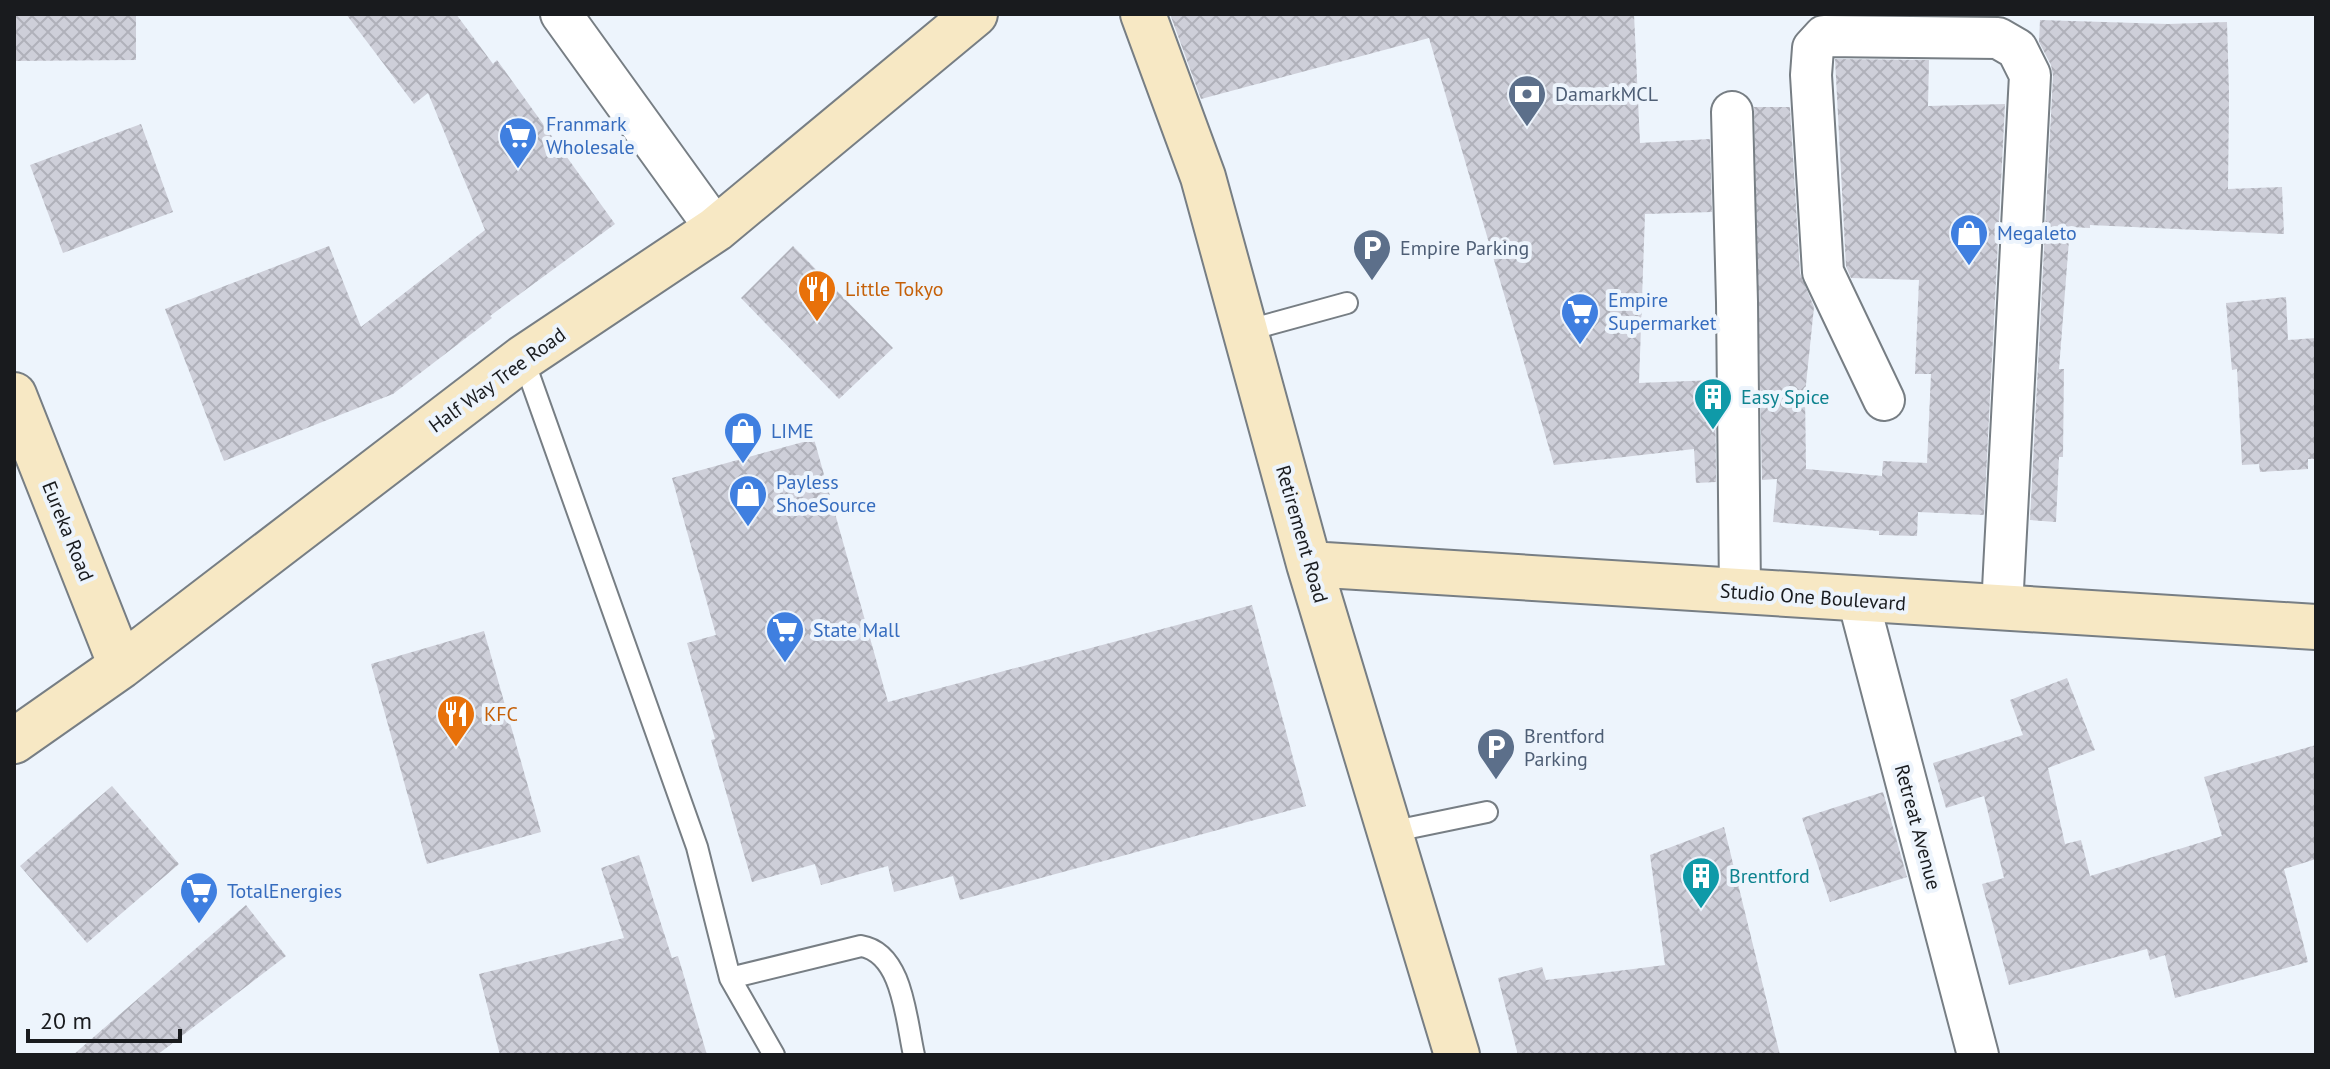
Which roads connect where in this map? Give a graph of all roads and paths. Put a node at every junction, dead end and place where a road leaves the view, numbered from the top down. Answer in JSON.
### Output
{"nodes":[{"id":1,"x":561,"y":14,"type":"edge"},
{"id":2,"x":975,"y":14,"type":"edge"},
{"id":3,"x":1143,"y":14,"type":"edge"},
{"id":4,"x":1732,"y":112,"type":"dead end"},
{"id":5,"x":716,"y":229,"type":"junction"},
{"id":6,"x":1347,"y":303,"type":"dead end"},
{"id":7,"x":1245,"y":331,"type":"junction"},
{"id":8,"x":523,"y":358,"type":"junction"},
{"id":9,"x":14,"y":395,"type":"edge"},
{"id":10,"x":1884,"y":400,"type":"dead end"},
{"id":11,"x":1309,"y":564,"type":"junction"},
{"id":12,"x":1740,"y":592,"type":"junction"},
{"id":13,"x":1858,"y":599,"type":"junction"},
{"id":14,"x":2002,"y":608,"type":"junction"},
{"id":15,"x":2316,"y":627,"type":"edge"},
{"id":16,"x":121,"y":666,"type":"junction"},
{"id":17,"x":14,"y":741,"type":"edge"},
{"id":18,"x":1487,"y":812,"type":"dead end"},
{"id":19,"x":1390,"y":832,"type":"junction"},
{"id":20,"x":730,"y":978,"type":"junction"},
{"id":21,"x":774,"y":1055,"type":"edge"},
{"id":22,"x":914,"y":1055,"type":"edge"},
{"id":23,"x":1457,"y":1055,"type":"edge"},
{"id":24,"x":1978,"y":1055,"type":"edge"}],
"edges":[{"from":1,"to":5,"type":"street"},
{"from":2,"to":5,"type":"main road","name":"Half Way Tree Road"},
{"from":3,"to":7,"type":"main road","name":"Retirement Road"},
{"from":4,"to":12,"type":"street"},
{"from":5,"to":8,"type":"main road","name":"Half Way Tree Road"},
{"from":6,"to":7,"type":"lane"},
{"from":7,"to":11,"type":"main road","name":"Retirement Road"},
{"from":8,"to":16,"type":"main road","name":"Half Way Tree Road"},
{"from":8,"to":20,"type":"lane"},
{"from":9,"to":16,"type":"main road","name":"Eureka Road"},
{"from":10,"to":14,"type":"street"},
{"from":11,"to":12,"type":"main road","name":"Studio One Boulevard"},
{"from":11,"to":19,"type":"main road","name":"Retirement Road"},
{"from":12,"to":13,"type":"main road","name":"Studio One Boulevard"},
{"from":13,"to":14,"type":"main road","name":"Studio One Boulevard"},
{"from":13,"to":24,"type":"street","name":"Retreat Avenue"},
{"from":14,"to":15,"type":"main road","name":"Studio One Boulevard"},
{"from":16,"to":17,"type":"main road","name":"Half Way Tree Road"},
{"from":18,"to":19,"type":"lane"},
{"from":19,"to":23,"type":"main road","name":"Retirement Road"},
{"from":20,"to":21,"type":"lane"},
{"from":20,"to":22,"type":"lane"}]}
